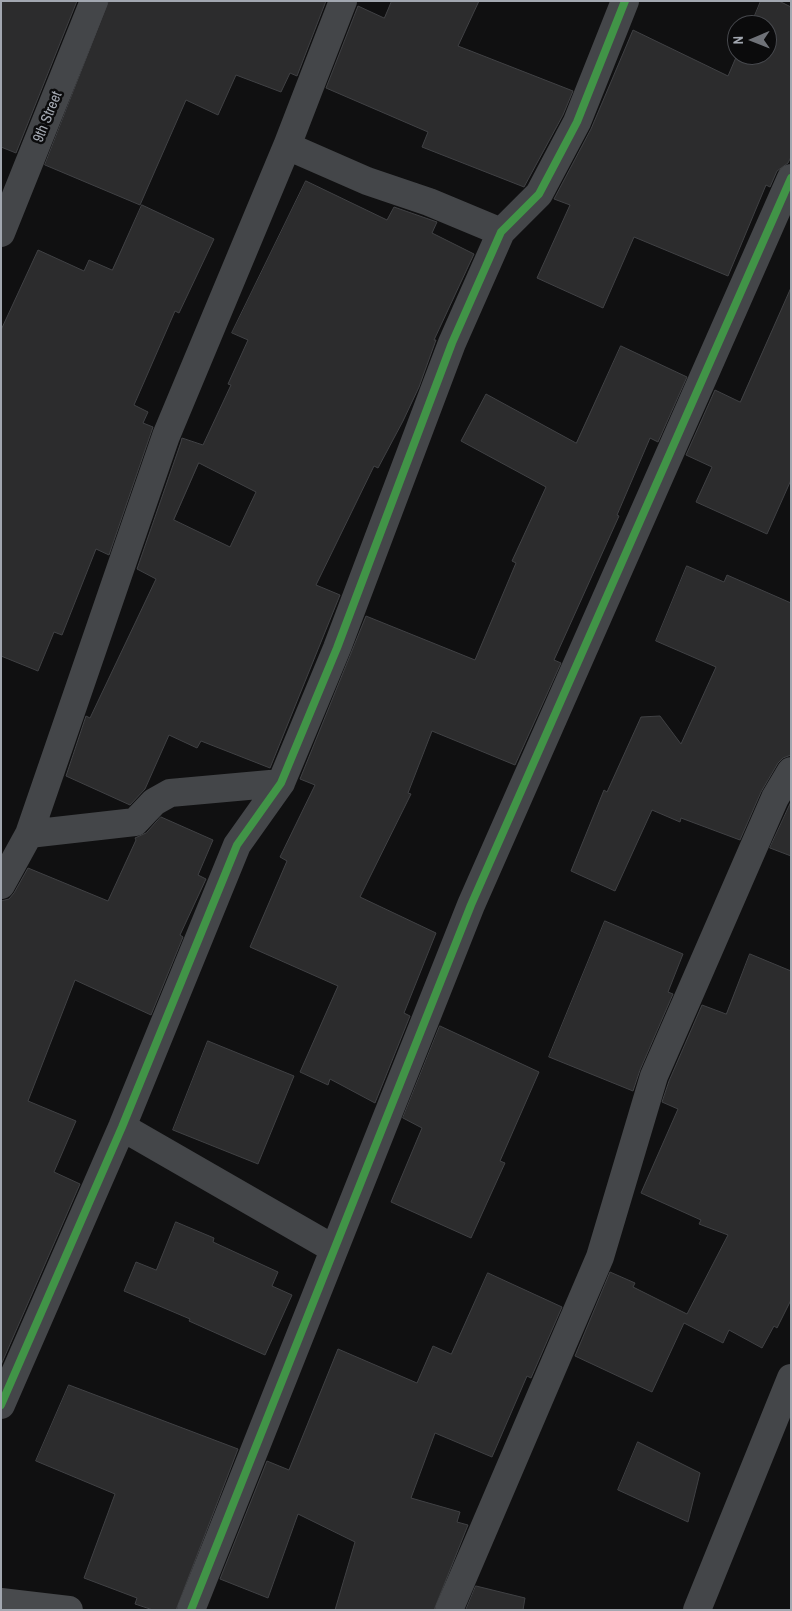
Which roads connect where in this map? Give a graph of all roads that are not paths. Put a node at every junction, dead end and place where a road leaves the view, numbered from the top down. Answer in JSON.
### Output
{"nodes":[{"id":1,"x":94,"y":1,"type":"edge"},
{"id":2,"x":343,"y":1,"type":"edge"},
{"id":3,"x":625,"y":1,"type":"edge"},
{"id":4,"x":287,"y":146,"type":"junction"},
{"id":5,"x":791,"y":178,"type":"edge"},
{"id":6,"x":501,"y":232,"type":"junction"},
{"id":7,"x":1,"y":233,"type":"edge"},
{"id":8,"x":791,"y":771,"type":"edge"},
{"id":9,"x":280,"y":783,"type":"junction"},
{"id":10,"x":29,"y":834,"type":"junction"},
{"id":11,"x":1,"y":885,"type":"edge"},
{"id":12,"x":122,"y":1127,"type":"junction"},
{"id":13,"x":334,"y":1249,"type":"junction"},
{"id":14,"x":791,"y":1378,"type":"edge"},
{"id":15,"x":1,"y":1405,"type":"edge"},
{"id":16,"x":1,"y":1602,"type":"edge"},
{"id":17,"x":70,"y":1610,"type":"edge"},
{"id":18,"x":191,"y":1610,"type":"edge"},
{"id":19,"x":449,"y":1610,"type":"edge"},
{"id":20,"x":697,"y":1610,"type":"edge"}],
"edges":[{"from":1,"to":7,"type":"street","name":"9th Street"},
{"from":2,"to":4,"type":"street"},
{"from":3,"to":6,"type":"street"},
{"from":4,"to":6,"type":"street"},
{"from":4,"to":10,"type":"street"},
{"from":5,"to":13,"type":"street"},
{"from":6,"to":9,"type":"street"},
{"from":8,"to":19,"type":"street"},
{"from":9,"to":10,"type":"street"},
{"from":9,"to":12,"type":"street"},
{"from":10,"to":11,"type":"street"},
{"from":12,"to":13,"type":"street"},
{"from":12,"to":15,"type":"street"},
{"from":13,"to":18,"type":"street"},
{"from":14,"to":20,"type":"street"},
{"from":16,"to":17,"type":"street"}]}
